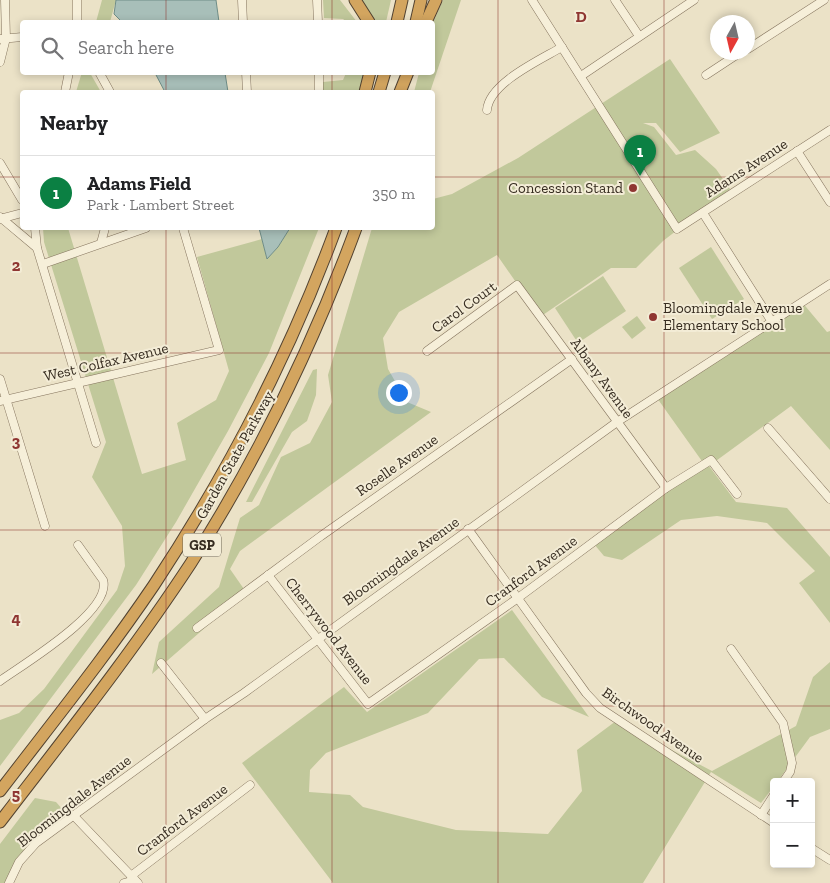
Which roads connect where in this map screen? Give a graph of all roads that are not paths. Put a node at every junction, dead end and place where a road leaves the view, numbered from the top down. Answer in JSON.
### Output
{"nodes":[{"id":1,"x":5,"y":0,"type":"edge"},
{"id":2,"x":76,"y":0,"type":"edge"},
{"id":3,"x":242,"y":0,"type":"edge"},
{"id":4,"x":317,"y":0,"type":"edge"},
{"id":5,"x":354,"y":0,"type":"edge"},
{"id":6,"x":402,"y":0,"type":"edge"},
{"id":7,"x":421,"y":0,"type":"edge"},
{"id":8,"x":436,"y":0,"type":"edge"},
{"id":9,"x":532,"y":0,"type":"edge"},
{"id":10,"x":616,"y":0,"type":"edge"},
{"id":11,"x":694,"y":0,"type":"edge"},
{"id":12,"x":824,"y":0,"type":"edge"},
{"id":13,"x":77,"y":20,"type":"edge"},
{"id":14,"x":243,"y":20,"type":"edge"},
{"id":15,"x":318,"y":20,"type":"edge"},
{"id":16,"x":368,"y":20,"type":"edge"},
{"id":17,"x":397,"y":20,"type":"edge"},
{"id":18,"x":416,"y":20,"type":"edge"},
{"id":19,"x":427,"y":20,"type":"edge"},
{"id":20,"x":639,"y":36,"type":"junction"},
{"id":21,"x":20,"y":37,"type":"edge"},
{"id":22,"x":3,"y":38,"type":"edge"},
{"id":23,"x":755,"y":44,"type":"edge"},
{"id":24,"x":562,"y":47,"type":"junction"},
{"id":25,"x":729,"y":60,"type":"edge"},
{"id":26,"x":0,"y":62,"type":"edge"},
{"id":27,"x":68,"y":75,"type":"edge"},
{"id":28,"x":101,"y":75,"type":"edge"},
{"id":29,"x":246,"y":75,"type":"edge"},
{"id":30,"x":318,"y":75,"type":"edge"},
{"id":31,"x":369,"y":75,"type":"edge"},
{"id":32,"x":384,"y":75,"type":"edge"},
{"id":33,"x":405,"y":75,"type":"edge"},
{"id":34,"x":706,"y":75,"type":"dead end"},
{"id":35,"x":581,"y":76,"type":"junction"},
{"id":36,"x":64,"y":90,"type":"edge"},
{"id":37,"x":109,"y":90,"type":"edge"},
{"id":38,"x":247,"y":90,"type":"edge"},
{"id":39,"x":319,"y":90,"type":"edge"},
{"id":40,"x":366,"y":90,"type":"edge"},
{"id":41,"x":380,"y":90,"type":"edge"},
{"id":42,"x":401,"y":90,"type":"edge"},
{"id":43,"x":487,"y":110,"type":"dead end"},
{"id":44,"x":830,"y":130,"type":"edge"},
{"id":45,"x":797,"y":152,"type":"junction"},
{"id":46,"x":0,"y":163,"type":"edge"},
{"id":47,"x":20,"y":197,"type":"edge"},
{"id":48,"x":830,"y":202,"type":"edge"},
{"id":49,"x":20,"y":213,"type":"edge"},
{"id":50,"x":703,"y":213,"type":"junction"},
{"id":51,"x":1,"y":218,"type":"edge"},
{"id":52,"x":35,"y":230,"type":"edge"},
{"id":53,"x":104,"y":230,"type":"edge"},
{"id":54,"x":140,"y":230,"type":"edge"},
{"id":55,"x":184,"y":230,"type":"edge"},
{"id":56,"x":335,"y":230,"type":"edge"},
{"id":57,"x":355,"y":230,"type":"edge"},
{"id":58,"x":101,"y":243,"type":"junction"},
{"id":59,"x":37,"y":248,"type":"junction"},
{"id":60,"x":42,"y":264,"type":"junction"},
{"id":61,"x":830,"y":284,"type":"edge"},
{"id":62,"x":517,"y":285,"type":"joint"},
{"id":63,"x":772,"y":322,"type":"junction"},
{"id":64,"x":427,"y":351,"type":"dead end"},
{"id":65,"x":572,"y":359,"type":"junction"},
{"id":66,"x":0,"y":378,"type":"edge"},
{"id":67,"x":78,"y":383,"type":"junction"},
{"id":68,"x":3,"y":401,"type":"edge"},
{"id":69,"x":617,"y":422,"type":"junction"},
{"id":70,"x":768,"y":428,"type":"dead end"},
{"id":71,"x":96,"y":443,"type":"dead end"},
{"id":72,"x":666,"y":488,"type":"junction"},
{"id":73,"x":737,"y":494,"type":"dead end"},
{"id":74,"x":830,"y":499,"type":"edge"},
{"id":75,"x":45,"y":526,"type":"dead end"},
{"id":76,"x":468,"y":529,"type":"junction"},
{"id":77,"x":78,"y":545,"type":"dead end"},
{"id":78,"x":268,"y":575,"type":"junction"},
{"id":79,"x":518,"y":598,"type":"junction"},
{"id":80,"x":197,"y":628,"type":"dead end"},
{"id":81,"x":318,"y":639,"type":"junction"},
{"id":82,"x":731,"y":649,"type":"dead end"},
{"id":83,"x":161,"y":663,"type":"dead end"},
{"id":84,"x":0,"y":681,"type":"edge"},
{"id":85,"x":368,"y":704,"type":"joint"},
{"id":86,"x":205,"y":719,"type":"junction"},
{"id":87,"x":786,"y":778,"type":"edge"},
{"id":88,"x":250,"y":785,"type":"dead end"},
{"id":89,"x":0,"y":792,"type":"edge"},
{"id":90,"x":770,"y":801,"type":"edge"},
{"id":91,"x":761,"y":814,"type":"junction"},
{"id":92,"x":74,"y":816,"type":"junction"},
{"id":93,"x":770,"y":820,"type":"edge"},
{"id":94,"x":0,"y":822,"type":"edge"},
{"id":95,"x":815,"y":851,"type":"edge"},
{"id":96,"x":830,"y":860,"type":"edge"},
{"id":97,"x":134,"y":880,"type":"edge"},
{"id":98,"x":9,"y":883,"type":"edge"},
{"id":99,"x":124,"y":883,"type":"edge"}],
"edges":[{"from":1,"to":22,"type":"street"},
{"from":2,"to":13,"type":"street"},
{"from":3,"to":14,"type":"street"},
{"from":4,"to":15,"type":"street"},
{"from":5,"to":16,"type":"highway"},
{"from":6,"to":17,"type":"highway"},
{"from":7,"to":18,"type":"highway"},
{"from":8,"to":19,"type":"highway"},
{"from":9,"to":24,"type":"street"},
{"from":10,"to":20,"type":"street"},
{"from":11,"to":20,"type":"street"},
{"from":12,"to":23,"type":"street"},
{"from":20,"to":35,"type":"street"},
{"from":21,"to":22,"type":"street"},
{"from":22,"to":26,"type":"street"},
{"from":24,"to":35,"type":"street"},
{"from":24,"to":43,"type":"street"},
{"from":25,"to":34,"type":"street"},
{"from":27,"to":36,"type":"street"},
{"from":28,"to":37,"type":"street"},
{"from":29,"to":38,"type":"street"},
{"from":30,"to":39,"type":"street"},
{"from":31,"to":40,"type":"highway"},
{"from":32,"to":41,"type":"highway"},
{"from":33,"to":42,"type":"highway"},
{"from":35,"to":50,"type":"street","name":"Adams Avenue"},
{"from":44,"to":45,"type":"street","name":"Adams Avenue"},
{"from":45,"to":48,"type":"street"},
{"from":45,"to":50,"type":"street","name":"Adams Avenue"},
{"from":46,"to":47,"type":"street"},
{"from":49,"to":51,"type":"street"},
{"from":50,"to":63,"type":"street"},
{"from":51,"to":59,"type":"street"},
{"from":52,"to":59,"type":"street"},
{"from":53,"to":58,"type":"street"},
{"from":54,"to":58,"type":"street"},
{"from":55,"to":67,"type":"street","name":"West Colfax Avenue"},
{"from":56,"to":89,"type":"highway","name":"Garden State Parkway","number":"GSP"},
{"from":57,"to":94,"type":"highway","name":"Garden State Parkway","number":"GSP"},
{"from":58,"to":60,"type":"street"},
{"from":59,"to":60,"type":"street"},
{"from":60,"to":67,"type":"street"},
{"from":61,"to":63,"type":"street","name":"Bloomingdale Avenue"},
{"from":62,"to":64,"type":"street","name":"Carol Court"},
{"from":62,"to":65,"type":"street","name":"Albany Avenue"},
{"from":63,"to":69,"type":"street","name":"Bloomingdale Avenue"},
{"from":65,"to":69,"type":"street","name":"Albany Avenue"},
{"from":65,"to":78,"type":"street","name":"Roselle Avenue"},
{"from":66,"to":68,"type":"street"},
{"from":67,"to":68,"type":"street","name":"West Colfax Avenue"},
{"from":67,"to":71,"type":"street"},
{"from":68,"to":75,"type":"street"},
{"from":69,"to":72,"type":"street","name":"Albany Avenue"},
{"from":69,"to":76,"type":"street","name":"Bloomingdale Avenue"},
{"from":70,"to":74,"type":"street"},
{"from":72,"to":73,"type":"street","name":"Cranford Avenue"},
{"from":72,"to":79,"type":"street","name":"Cranford Avenue"},
{"from":76,"to":79,"type":"street","name":"Birchwood Avenue"},
{"from":76,"to":81,"type":"street","name":"Bloomingdale Avenue"},
{"from":77,"to":84,"type":"street"},
{"from":78,"to":80,"type":"street","name":"Roselle Avenue"},
{"from":78,"to":81,"type":"street","name":"Cherrywood Avenue"},
{"from":79,"to":85,"type":"street","name":"Cranford Avenue"},
{"from":79,"to":91,"type":"street","name":"Birchwood Avenue"},
{"from":81,"to":85,"type":"street","name":"Cherrywood Avenue"},
{"from":81,"to":86,"type":"street","name":"Bloomingdale Avenue"},
{"from":82,"to":87,"type":"street"},
{"from":83,"to":86,"type":"street"},
{"from":86,"to":92,"type":"street","name":"Bloomingdale Avenue"},
{"from":88,"to":97,"type":"street","name":"Cranford Avenue"},
{"from":90,"to":91,"type":"street"},
{"from":91,"to":93,"type":"street","name":"Birchwood Avenue"},
{"from":92,"to":97,"type":"street"},
{"from":92,"to":98,"type":"street","name":"Bloomingdale Avenue"},
{"from":95,"to":96,"type":"street"},
{"from":97,"to":99,"type":"street"}]}
